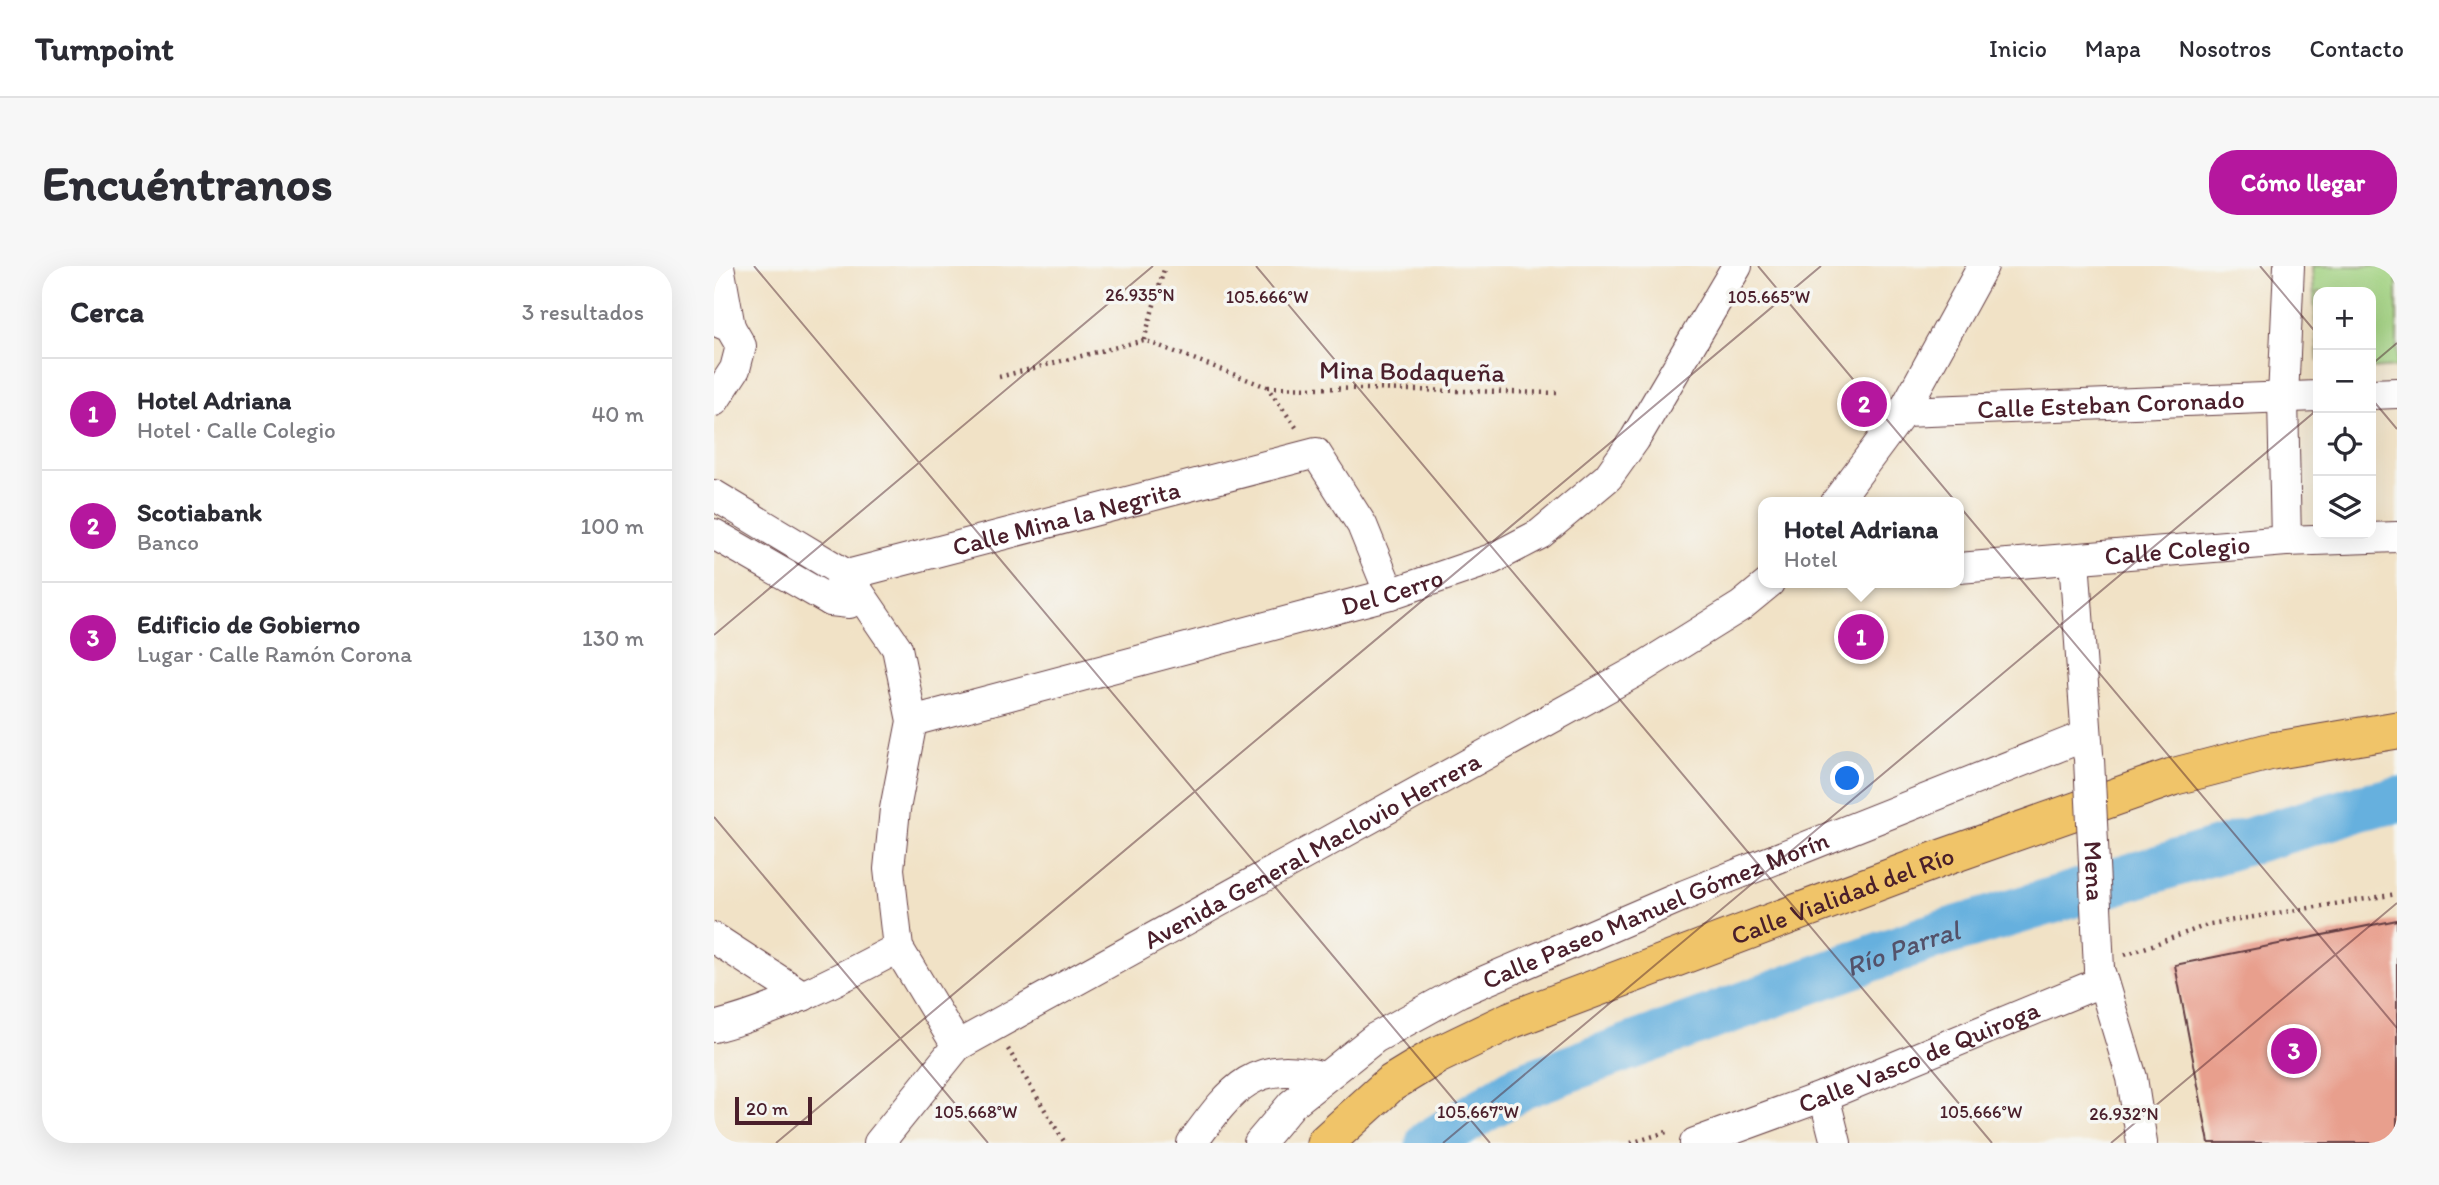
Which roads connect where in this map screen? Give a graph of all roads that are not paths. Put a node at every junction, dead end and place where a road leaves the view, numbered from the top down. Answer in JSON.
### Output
{"nodes":[{"id":1,"x":719,"y":266,"type":"edge"},
{"id":2,"x":1737,"y":266,"type":"edge"},
{"id":3,"x":1983,"y":266,"type":"edge"},
{"id":4,"x":2289,"y":266,"type":"edge"},
{"id":5,"x":727,"y":328,"type":"edge"},
{"id":6,"x":2397,"y":393,"type":"edge"},
{"id":7,"x":2376,"y":394,"type":"edge"},
{"id":8,"x":2313,"y":396,"type":"edge"},
{"id":9,"x":2283,"y":397,"type":"junction"},
{"id":10,"x":714,"y":401,"type":"edge"},
{"id":11,"x":1903,"y":412,"type":"junction"},
{"id":12,"x":714,"y":495,"type":"edge"},
{"id":13,"x":1840,"y":497,"type":"edge"},
{"id":14,"x":2397,"y":537,"type":"edge"},
{"id":15,"x":2286,"y":541,"type":"junction"},
{"id":16,"x":718,"y":545,"type":"edge"},
{"id":17,"x":2074,"y":559,"type":"junction"},
{"id":18,"x":1964,"y":568,"type":"edge"},
{"id":19,"x":847,"y":575,"type":"junction"},
{"id":20,"x":1763,"y":588,"type":"edge"},
{"id":21,"x":1390,"y":594,"type":"junction"},
{"id":22,"x":831,"y":601,"type":"junction"},
{"id":23,"x":870,"y":607,"type":"junction"},
{"id":24,"x":912,"y":721,"type":"junction"},
{"id":25,"x":2397,"y":730,"type":"edge"},
{"id":26,"x":2087,"y":748,"type":"junction"},
{"id":27,"x":714,"y":938,"type":"edge"},
{"id":28,"x":898,"y":948,"type":"junction"},
{"id":29,"x":2100,"y":975,"type":"junction"},
{"id":30,"x":803,"y":996,"type":"junction"},
{"id":31,"x":714,"y":1027,"type":"edge"},
{"id":32,"x":957,"y":1046,"type":"junction"},
{"id":33,"x":1324,"y":1077,"type":"junction"},
{"id":34,"x":1824,"y":1096,"type":"junction"},
{"id":35,"x":891,"y":1136,"type":"edge"},
{"id":36,"x":1192,"y":1143,"type":"edge"},
{"id":37,"x":1259,"y":1143,"type":"edge"},
{"id":38,"x":1325,"y":1143,"type":"edge"},
{"id":39,"x":1695,"y":1143,"type":"edge"},
{"id":40,"x":1836,"y":1143,"type":"edge"},
{"id":41,"x":2142,"y":1143,"type":"edge"}],
"edges":[{"from":1,"to":5,"type":"street"},
{"from":2,"to":21,"type":"street","name":"Del Cerro"},
{"from":3,"to":11,"type":"street"},
{"from":4,"to":9,"type":"street"},
{"from":5,"to":10,"type":"street"},
{"from":6,"to":7,"type":"street"},
{"from":8,"to":9,"type":"street","name":"Calle Esteban Coronado"},
{"from":9,"to":11,"type":"street","name":"Calle Esteban Coronado"},
{"from":9,"to":15,"type":"street"},
{"from":11,"to":13,"type":"street"},
{"from":12,"to":19,"type":"street"},
{"from":14,"to":15,"type":"street","name":"Calle Colegio"},
{"from":15,"to":17,"type":"street","name":"Calle Colegio"},
{"from":16,"to":22,"type":"street"},
{"from":17,"to":18,"type":"street","name":"Calle Colegio"},
{"from":17,"to":26,"type":"street","name":"Mena"},
{"from":19,"to":21,"type":"street","name":"Calle Mina la Negrita"},
{"from":19,"to":22,"type":"street"},
{"from":19,"to":23,"type":"street"},
{"from":20,"to":32,"type":"street","name":"Avenida General Maclovio Herrera"},
{"from":21,"to":24,"type":"street","name":"Del Cerro"},
{"from":22,"to":23,"type":"street"},
{"from":23,"to":24,"type":"street"},
{"from":24,"to":28,"type":"street"},
{"from":25,"to":38,"type":"main road","name":"Calle Vialidad del Río"},
{"from":26,"to":29,"type":"street","name":"Mena","bridge":true},
{"from":26,"to":33,"type":"street","name":"Calle Paseo Manuel Gómez Morín"},
{"from":27,"to":30,"type":"street"},
{"from":28,"to":30,"type":"street"},
{"from":28,"to":32,"type":"street"},
{"from":29,"to":34,"type":"street","name":"Calle Vasco de Quiroga"},
{"from":29,"to":41,"type":"street","name":"Mena"},
{"from":30,"to":31,"type":"street"},
{"from":32,"to":35,"type":"street","name":"Avenida General Maclovio Herrera"},
{"from":33,"to":36,"type":"street"},
{"from":33,"to":37,"type":"street","name":"Calle Paseo Manuel Gómez Morín"},
{"from":34,"to":39,"type":"street","name":"Calle Vasco de Quiroga"},
{"from":34,"to":40,"type":"street"}]}
